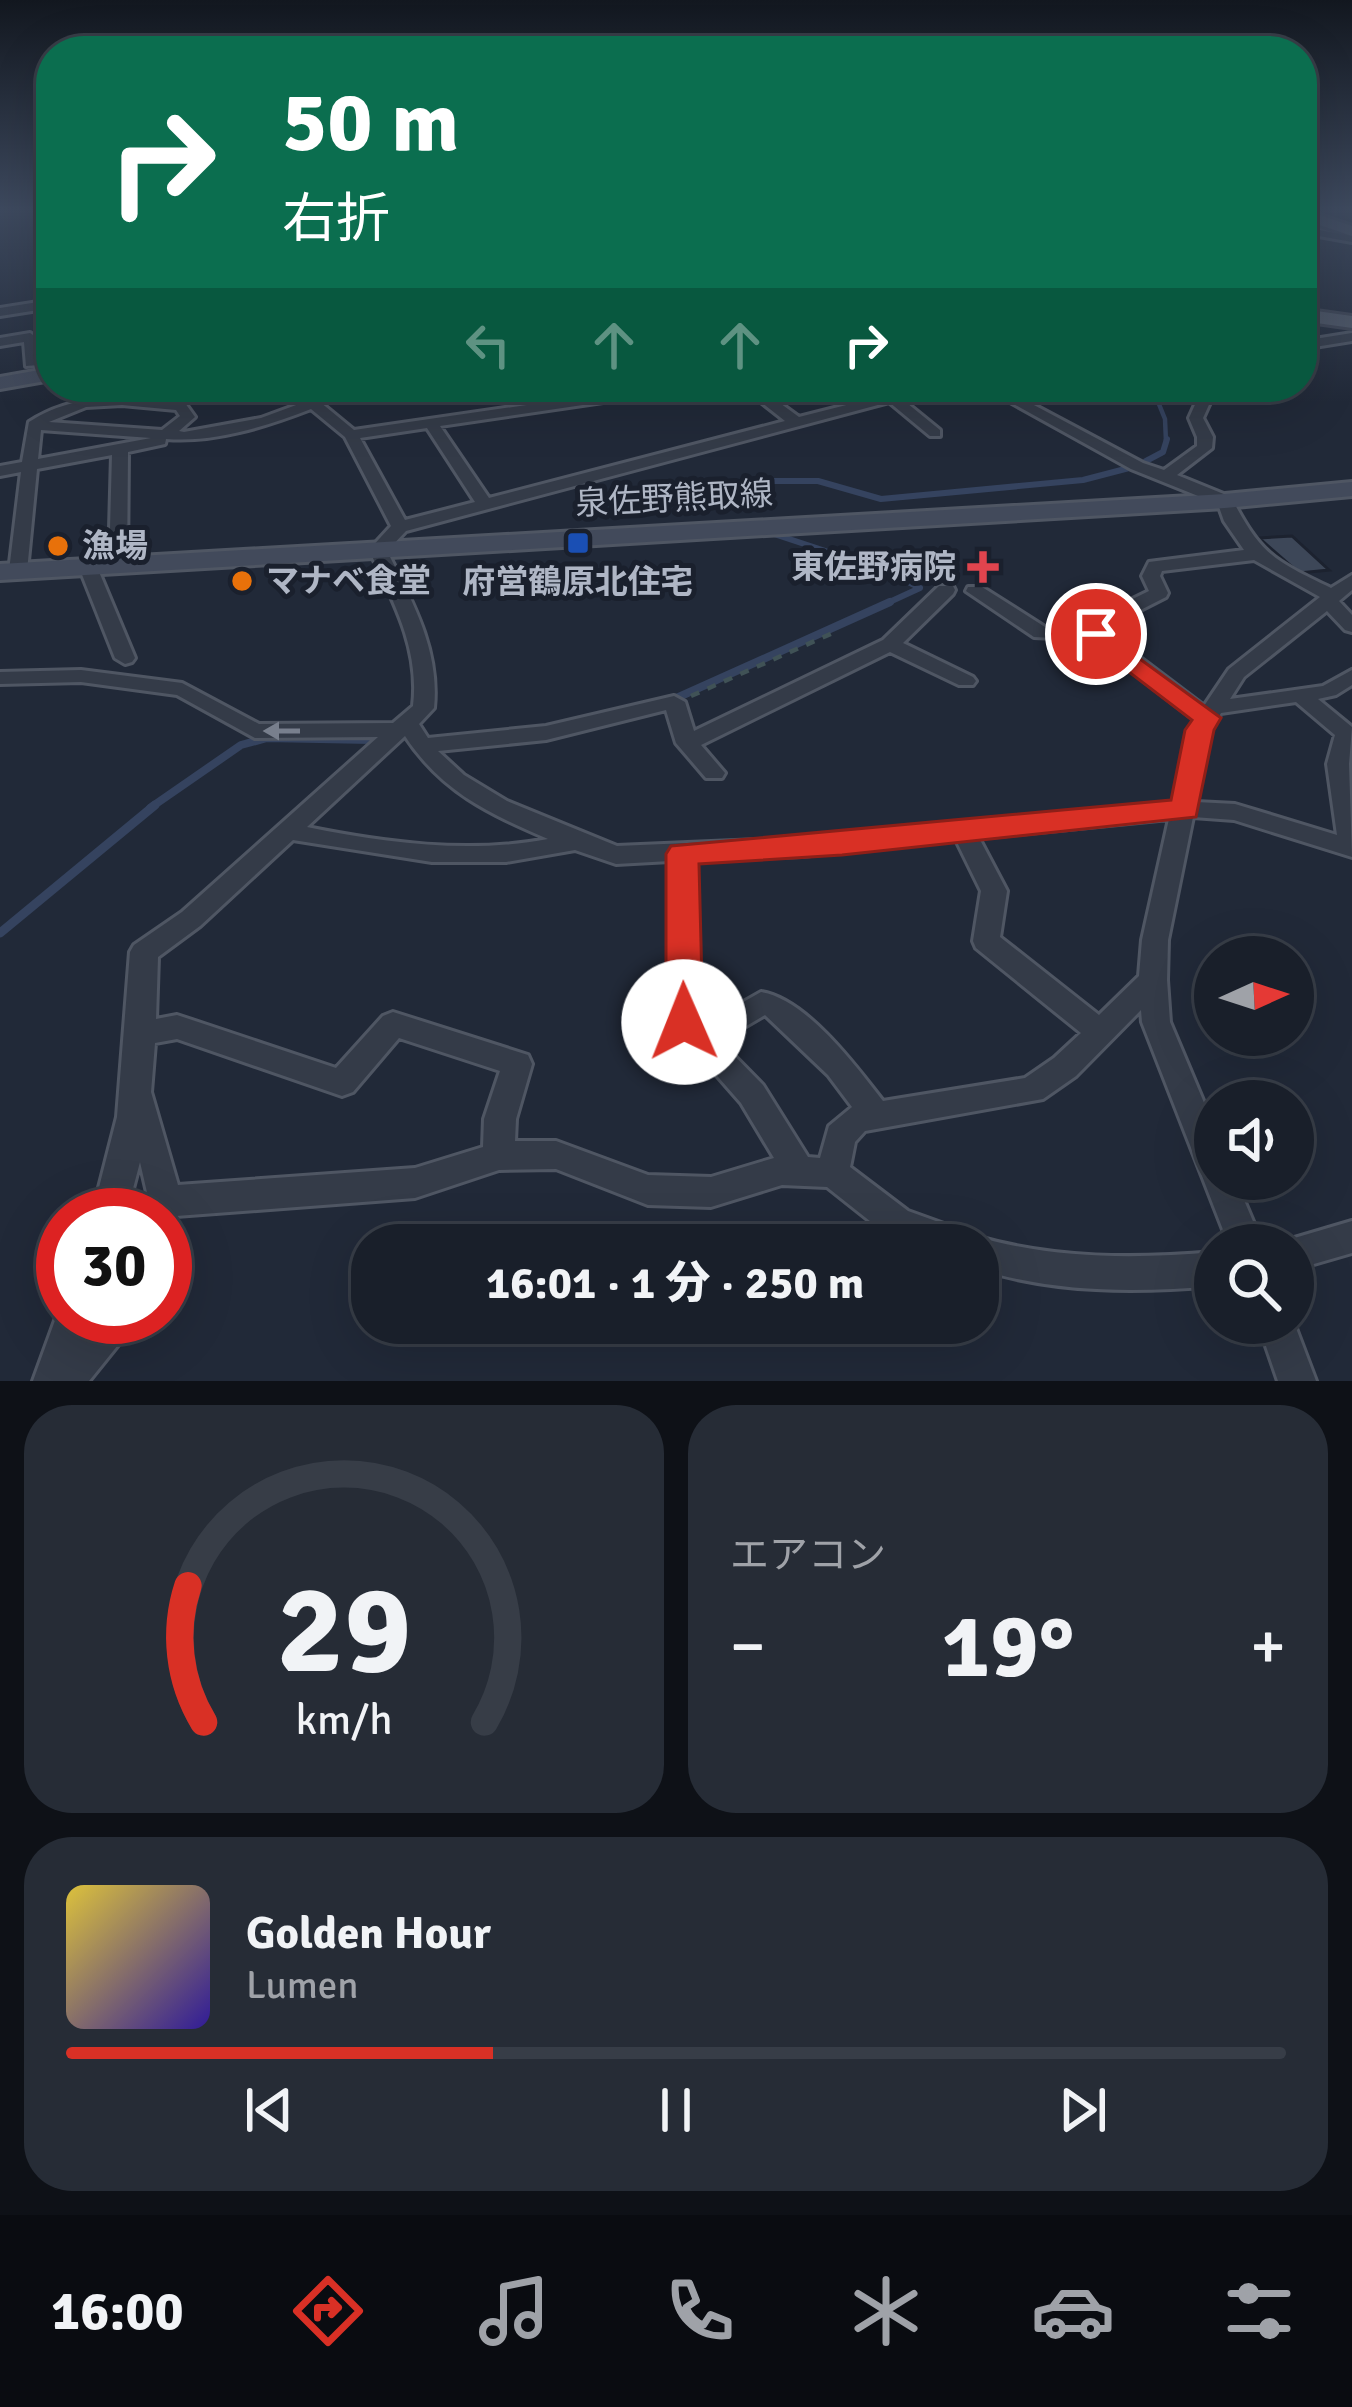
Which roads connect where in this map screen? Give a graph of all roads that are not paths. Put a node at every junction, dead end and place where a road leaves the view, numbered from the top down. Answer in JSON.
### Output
{"nodes":[{"id":1,"x":36,"y":306,"type":"edge"},
{"id":2,"x":0,"y":312,"type":"edge"},
{"id":3,"x":1317,"y":317,"type":"edge"},
{"id":4,"x":1352,"y":322,"type":"edge"},
{"id":5,"x":1352,"y":338,"type":"edge"},
{"id":6,"x":0,"y":342,"type":"edge"},
{"id":7,"x":1317,"y":343,"type":"edge"},
{"id":8,"x":36,"y":362,"type":"edge"},
{"id":9,"x":36,"y":377,"type":"edge"},
{"id":10,"x":0,"y":383,"type":"edge"},
{"id":11,"x":83,"y":402,"type":"edge"},
{"id":12,"x":130,"y":402,"type":"edge"},
{"id":13,"x":302,"y":402,"type":"edge"},
{"id":14,"x":321,"y":402,"type":"edge"},
{"id":15,"x":572,"y":402,"type":"edge"},
{"id":16,"x":768,"y":402,"type":"edge"},
{"id":17,"x":848,"y":402,"type":"edge"},
{"id":18,"x":898,"y":402,"type":"edge"},
{"id":19,"x":1018,"y":402,"type":"edge"},
{"id":20,"x":1203,"y":402,"type":"edge"},
{"id":21,"x":430,"y":422,"type":"junction"},
{"id":22,"x":794,"y":422,"type":"junction"},
{"id":23,"x":34,"y":425,"type":"junction"},
{"id":24,"x":935,"y":433,"type":"dead end"},
{"id":25,"x":166,"y":434,"type":"junction"},
{"id":26,"x":351,"y":435,"type":"junction"},
{"id":27,"x":184,"y":436,"type":"junction"},
{"id":28,"x":120,"y":450,"type":"junction"},
{"id":29,"x":29,"y":466,"type":"junction"},
{"id":30,"x":0,"y":470,"type":"edge"},
{"id":31,"x":1166,"y":476,"type":"junction"},
{"id":32,"x":1352,"y":489,"type":"edge"},
{"id":33,"x":1226,"y":501,"type":"junction"},
{"id":34,"x":485,"y":504,"type":"junction"},
{"id":35,"x":400,"y":526,"type":"junction"},
{"id":36,"x":378,"y":550,"type":"junction"},
{"id":37,"x":1256,"y":554,"type":"junction"},
{"id":38,"x":118,"y":566,"type":"junction"},
{"id":39,"x":88,"y":567,"type":"junction"},
{"id":40,"x":9,"y":572,"type":"edge"},
{"id":41,"x":946,"y":590,"type":"dead end"},
{"id":42,"x":975,"y":591,"type":"dead end"},
{"id":43,"x":1337,"y":592,"type":"edge"},
{"id":44,"x":1352,"y":626,"type":"edge"},
{"id":45,"x":1096,"y":634,"type":"junction"},
{"id":46,"x":890,"y":644,"type":"junction"},
{"id":47,"x":125,"y":658,"type":"dead end"},
{"id":48,"x":1352,"y":676,"type":"edge"},
{"id":49,"x":0,"y":678,"type":"edge"},
{"id":50,"x":966,"y":680,"type":"dead end"},
{"id":51,"x":1298,"y":694,"type":"junction"},
{"id":52,"x":1210,"y":713,"type":"junction"},
{"id":53,"x":403,"y":726,"type":"junction"},
{"id":54,"x":687,"y":743,"type":"junction"},
{"id":55,"x":424,"y":745,"type":"junction"},
{"id":56,"x":714,"y":773,"type":"dead end"},
{"id":57,"x":1185,"y":809,"type":"junction"},
{"id":58,"x":288,"y":831,"type":"junction"},
{"id":59,"x":964,"y":832,"type":"junction"},
{"id":60,"x":576,"y":841,"type":"junction"},
{"id":61,"x":1352,"y":847,"type":"edge"},
{"id":62,"x":682,"y":854,"type":"junction"},
{"id":63,"x":1153,"y":980,"type":"junction"},
{"id":64,"x":684,"y":1022,"type":"junction"},
{"id":65,"x":1100,"y":1032,"type":"junction"},
{"id":66,"x":141,"y":1034,"type":"junction"},
{"id":67,"x":140,"y":1096,"type":"junction"},
{"id":68,"x":875,"y":1115,"type":"junction"},
{"id":69,"x":1194,"y":1116,"type":"edge"},
{"id":70,"x":500,"y":1156,"type":"junction"},
{"id":71,"x":816,"y":1173,"type":"junction"},
{"id":72,"x":119,"y":1188,"type":"edge"},
{"id":73,"x":159,"y":1188,"type":"edge"},
{"id":74,"x":192,"y":1205,"type":"edge"},
{"id":75,"x":902,"y":1224,"type":"edge"},
{"id":76,"x":1352,"y":1237,"type":"edge"},
{"id":77,"x":1314,"y":1248,"type":"edge"},
{"id":78,"x":999,"y":1257,"type":"edge"},
{"id":79,"x":1194,"y":1271,"type":"edge"},
{"id":80,"x":65,"y":1344,"type":"edge"},
{"id":81,"x":95,"y":1344,"type":"edge"},
{"id":82,"x":1284,"y":1344,"type":"edge"},
{"id":83,"x":52,"y":1381,"type":"edge"},
{"id":84,"x":65,"y":1381,"type":"edge"},
{"id":85,"x":1297,"y":1381,"type":"edge"}],
"edges":[{"from":1,"to":2,"type":"street"},
{"from":3,"to":4,"type":"main road"},
{"from":5,"to":7,"type":"street"},
{"from":6,"to":8,"type":"street"},
{"from":9,"to":10,"type":"main road"},
{"from":11,"to":23,"type":"street"},
{"from":12,"to":25,"type":"street"},
{"from":13,"to":27,"type":"street"},
{"from":14,"to":26,"type":"street"},
{"from":15,"to":21,"type":"street"},
{"from":16,"to":22,"type":"street"},
{"from":17,"to":22,"type":"street"},
{"from":18,"to":24,"type":"street"},
{"from":19,"to":31,"type":"street"},
{"from":20,"to":31,"type":"street"},
{"from":21,"to":26,"type":"street"},
{"from":21,"to":34,"type":"street"},
{"from":22,"to":34,"type":"street"},
{"from":23,"to":25,"type":"street"},
{"from":23,"to":29,"type":"street"},
{"from":25,"to":27,"type":"street"},
{"from":26,"to":35,"type":"street"},
{"from":27,"to":28,"type":"street"},
{"from":28,"to":29,"type":"street"},
{"from":28,"to":38,"type":"street"},
{"from":29,"to":30,"type":"street"},
{"from":29,"to":40,"type":"street"},
{"from":31,"to":33,"type":"street"},
{"from":32,"to":33,"type":"main road","name":"泉佐野熊取線"},
{"from":33,"to":36,"type":"main road","name":"泉佐野熊取線"},
{"from":33,"to":37,"type":"street"},
{"from":34,"to":35,"type":"street"},
{"from":35,"to":36,"type":"street"},
{"from":36,"to":38,"type":"main road","name":"泉佐野熊取線"},
{"from":36,"to":53,"type":"street"},
{"from":37,"to":43,"type":"street"},
{"from":37,"to":45,"type":"street"},
{"from":38,"to":39,"type":"main road","name":"泉佐野熊取線"},
{"from":39,"to":40,"type":"main road","name":"泉佐野熊取線"},
{"from":39,"to":47,"type":"street"},
{"from":41,"to":46,"type":"street"},
{"from":42,"to":45,"type":"street"},
{"from":43,"to":44,"type":"street"},
{"from":43,"to":52,"type":"street"},
{"from":45,"to":52,"type":"street"},
{"from":46,"to":50,"type":"street"},
{"from":46,"to":54,"type":"street"},
{"from":48,"to":51,"type":"street"},
{"from":53,"to":49,"type":"street","one_way":true},
{"from":51,"to":52,"type":"street"},
{"from":51,"to":61,"type":"street"},
{"from":52,"to":57,"type":"street"},
{"from":53,"to":55,"type":"street"},
{"from":53,"to":58,"type":"street"},
{"from":54,"to":55,"type":"street"},
{"from":54,"to":56,"type":"street"},
{"from":55,"to":60,"type":"street"},
{"from":57,"to":59,"type":"street"},
{"from":57,"to":61,"type":"street"},
{"from":57,"to":63,"type":"street"},
{"from":58,"to":60,"type":"street"},
{"from":58,"to":66,"type":"street"},
{"from":59,"to":62,"type":"street"},
{"from":59,"to":65,"type":"street"},
{"from":60,"to":62,"type":"street"},
{"from":62,"to":64,"type":"street"},
{"from":63,"to":65,"type":"street"},
{"from":63,"to":69,"type":"street"},
{"from":64,"to":68,"type":"street"},
{"from":64,"to":71,"type":"street"},
{"from":65,"to":68,"type":"street"},
{"from":66,"to":67,"type":"street"},
{"from":66,"to":70,"type":"street"},
{"from":67,"to":72,"type":"street"},
{"from":67,"to":73,"type":"street"},
{"from":68,"to":71,"type":"street"},
{"from":70,"to":71,"type":"street"},
{"from":70,"to":74,"type":"street"},
{"from":71,"to":75,"type":"street"},
{"from":76,"to":77,"type":"street"},
{"from":78,"to":79,"type":"street"},
{"from":80,"to":83,"type":"street"},
{"from":81,"to":84,"type":"street"},
{"from":82,"to":85,"type":"street"}]}
